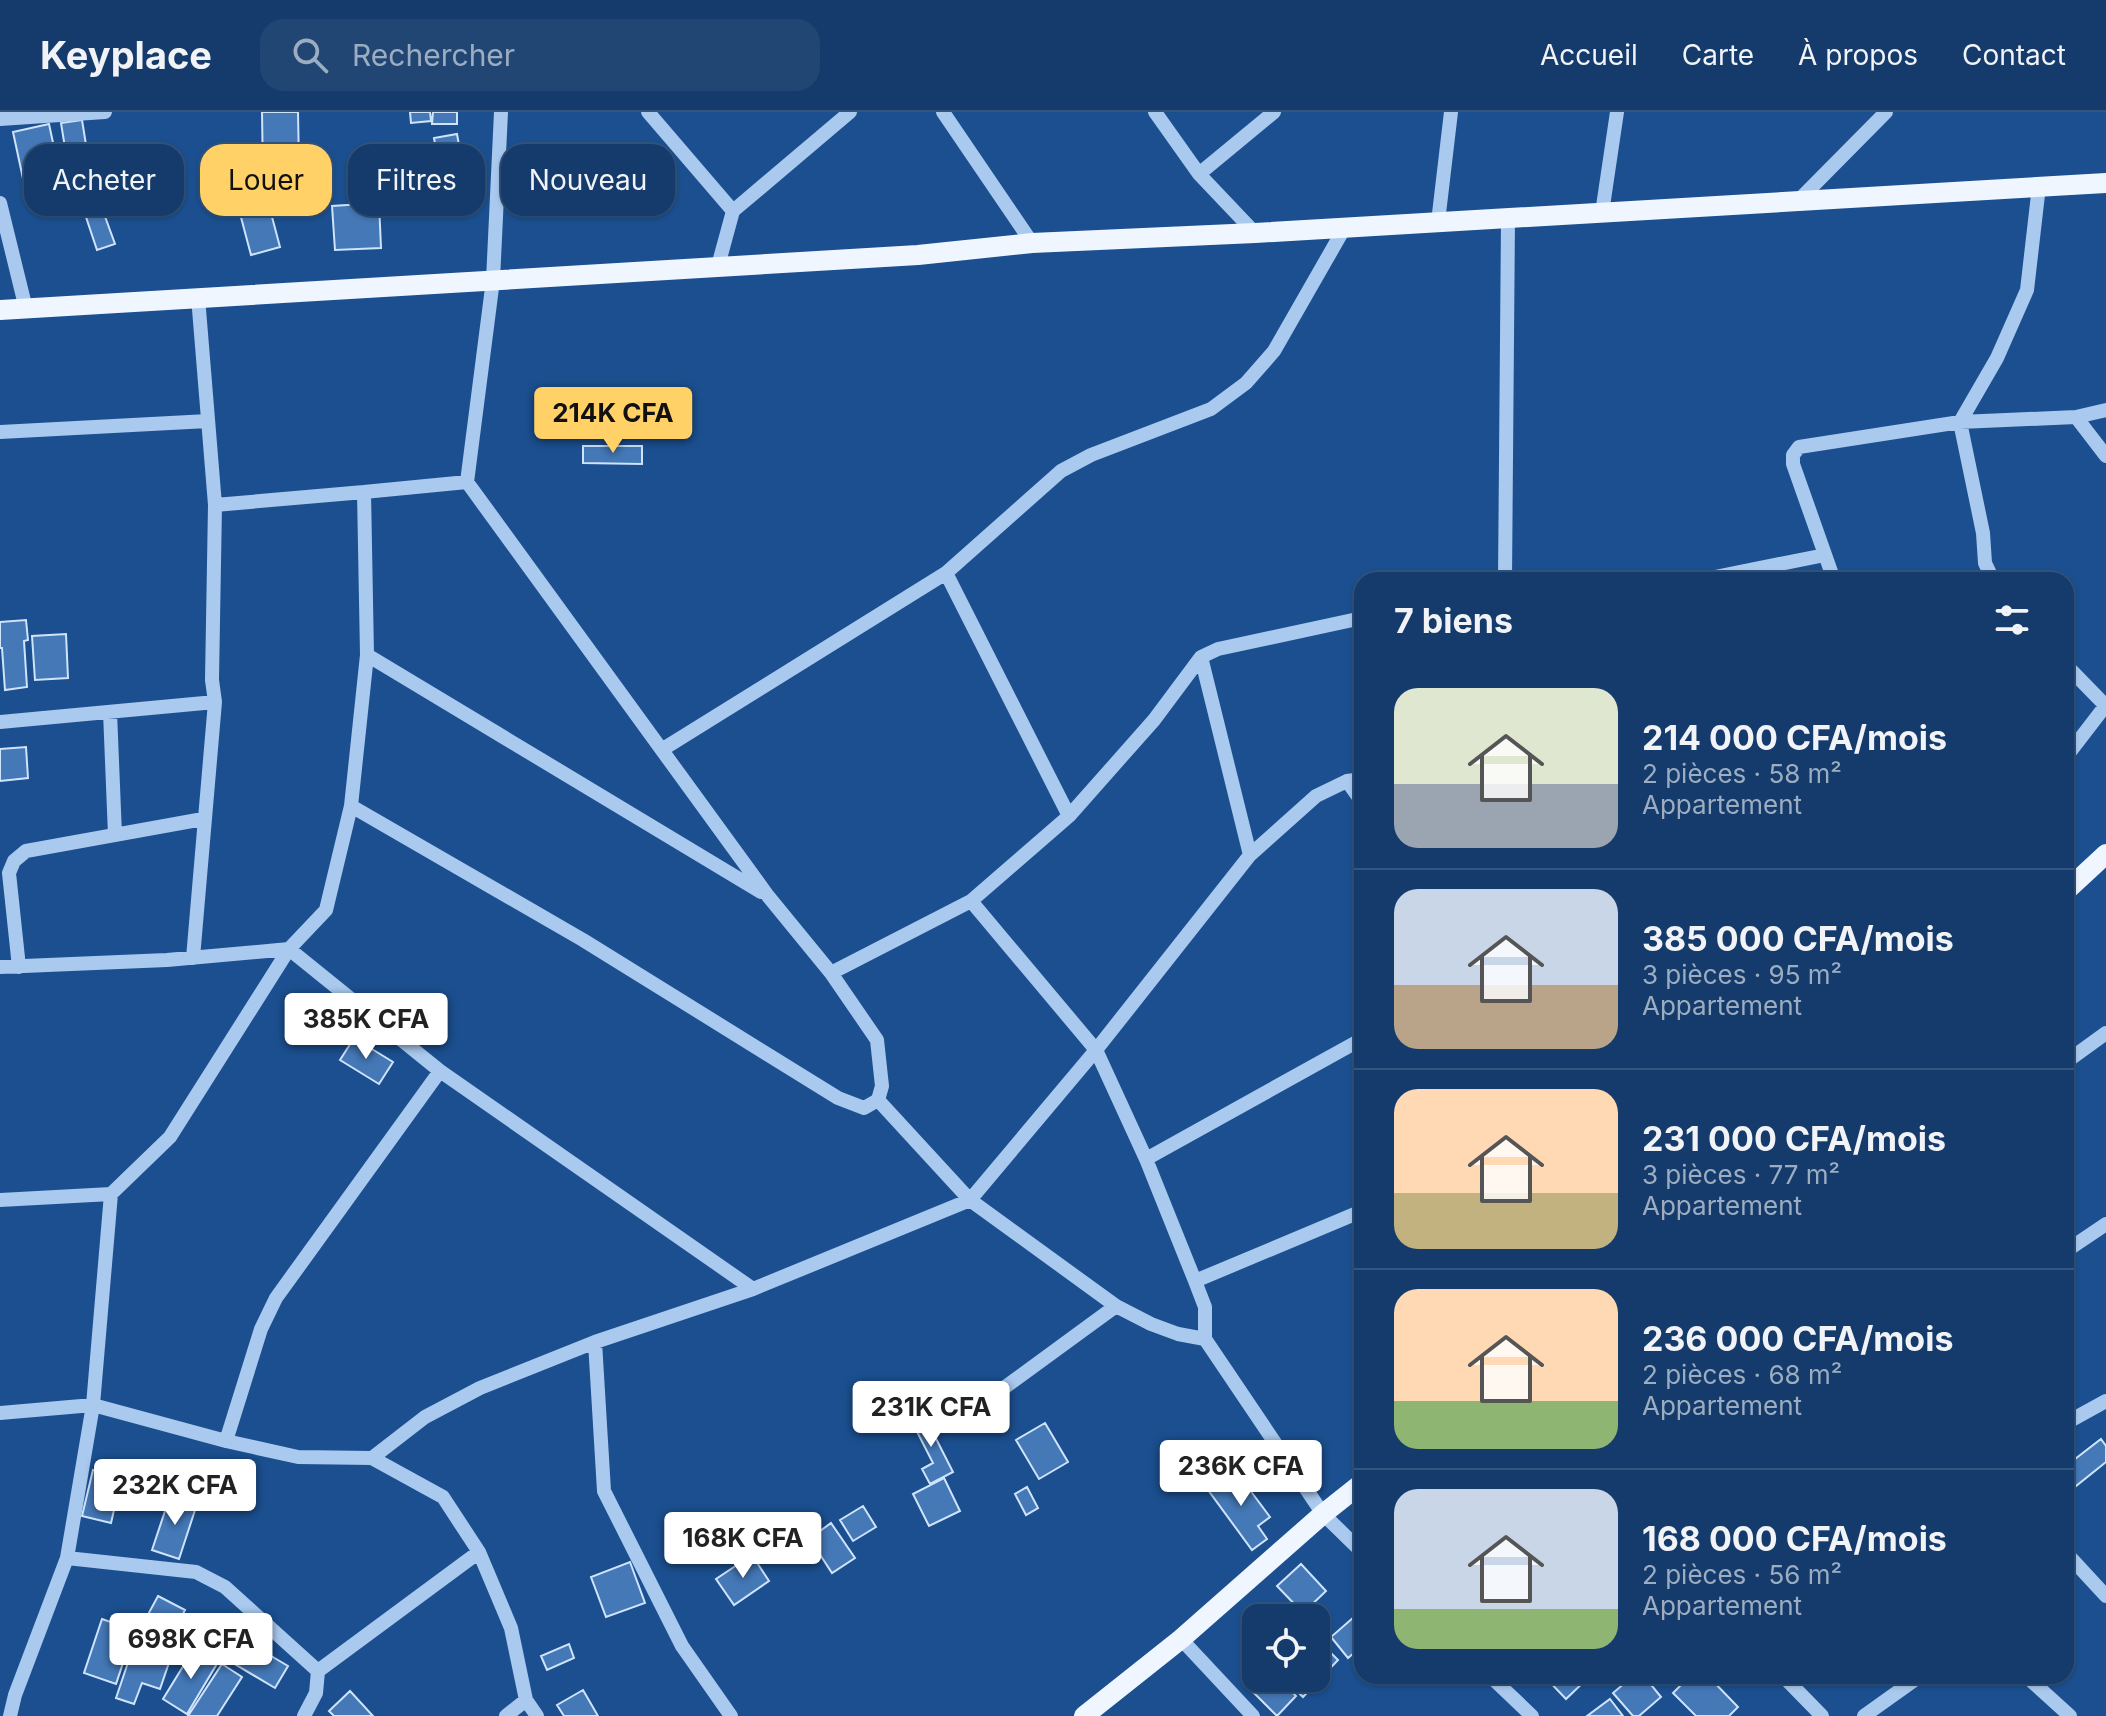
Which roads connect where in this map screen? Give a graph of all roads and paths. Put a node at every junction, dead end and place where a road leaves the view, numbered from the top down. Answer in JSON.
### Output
{"nodes":[{"id":1,"x":105,"y":112,"type":"edge"},
{"id":2,"x":501,"y":112,"type":"edge"},
{"id":3,"x":648,"y":112,"type":"edge"},
{"id":4,"x":850,"y":112,"type":"edge"},
{"id":5,"x":943,"y":112,"type":"edge"},
{"id":6,"x":1155,"y":112,"type":"edge"},
{"id":7,"x":1274,"y":112,"type":"edge"},
{"id":8,"x":1451,"y":112,"type":"edge"},
{"id":9,"x":1617,"y":112,"type":"edge"},
{"id":10,"x":1886,"y":112,"type":"edge"},
{"id":11,"x":0,"y":119,"type":"edge"},
{"id":12,"x":1199,"y":174,"type":"junction"},
{"id":13,"x":2106,"y":183,"type":"edge"},
{"id":14,"x":2039,"y":186,"type":"junction"},
{"id":15,"x":1797,"y":202,"type":"junction"},
{"id":16,"x":0,"y":203,"type":"edge"},
{"id":17,"x":733,"y":211,"type":"junction"},
{"id":18,"x":1602,"y":213,"type":"junction"},
{"id":19,"x":1508,"y":219,"type":"junction"},
{"id":20,"x":1438,"y":222,"type":"junction"},
{"id":21,"x":1345,"y":227,"type":"junction"},
{"id":22,"x":1255,"y":233,"type":"junction"},
{"id":23,"x":1032,"y":243,"type":"junction"},
{"id":24,"x":718,"y":266,"type":"junction"},
{"id":25,"x":493,"y":280,"type":"junction"},
{"id":26,"x":198,"y":297,"type":"junction"},
{"id":27,"x":26,"y":309,"type":"junction"},
{"id":28,"x":0,"y":310,"type":"edge"},
{"id":29,"x":2106,"y":410,"type":"edge"},
{"id":30,"x":2076,"y":417,"type":"junction"},
{"id":31,"x":208,"y":421,"type":"junction"},
{"id":32,"x":1960,"y":422,"type":"junction"},
{"id":33,"x":0,"y":432,"type":"edge"},
{"id":34,"x":2106,"y":456,"type":"edge"},
{"id":35,"x":467,"y":482,"type":"junction"},
{"id":36,"x":364,"y":492,"type":"junction"},
{"id":37,"x":215,"y":505,"type":"junction"},
{"id":38,"x":1825,"y":555,"type":"junction"},
{"id":39,"x":1505,"y":572,"type":"edge"},
{"id":40,"x":1740,"y":572,"type":"edge"},
{"id":41,"x":1831,"y":572,"type":"edge"},
{"id":42,"x":1989,"y":572,"type":"edge"},
{"id":43,"x":946,"y":573,"type":"junction"},
{"id":44,"x":1354,"y":620,"type":"edge"},
{"id":45,"x":367,"y":655,"type":"junction"},
{"id":46,"x":1201,"y":657,"type":"junction"},
{"id":47,"x":2074,"y":673,"type":"edge"},
{"id":48,"x":215,"y":702,"type":"junction"},
{"id":49,"x":2106,"y":705,"type":"edge"},
{"id":50,"x":110,"y":712,"type":"junction"},
{"id":51,"x":0,"y":722,"type":"edge"},
{"id":52,"x":2074,"y":747,"type":"edge"},
{"id":53,"x":663,"y":749,"type":"junction"},
{"id":54,"x":1354,"y":780,"type":"edge"},
{"id":55,"x":351,"y":806,"type":"junction"},
{"id":56,"x":1069,"y":816,"type":"junction"},
{"id":57,"x":203,"y":819,"type":"junction"},
{"id":58,"x":115,"y":835,"type":"junction"},
{"id":59,"x":2106,"y":854,"type":"edge"},
{"id":60,"x":1250,"y":855,"type":"junction"},
{"id":61,"x":2074,"y":883,"type":"edge"},
{"id":62,"x":768,"y":896,"type":"junction"},
{"id":63,"x":971,"y":901,"type":"junction"},
{"id":64,"x":289,"y":949,"type":"junction"},
{"id":65,"x":193,"y":958,"type":"junction"},
{"id":66,"x":0,"y":967,"type":"edge"},
{"id":67,"x":19,"y":967,"type":"junction"},
{"id":68,"x":831,"y":973,"type":"junction"},
{"id":69,"x":2106,"y":1033,"type":"edge"},
{"id":70,"x":1354,"y":1043,"type":"edge"},
{"id":71,"x":1096,"y":1050,"type":"junction"},
{"id":72,"x":2074,"y":1056,"type":"edge"},
{"id":73,"x":440,"y":1071,"type":"junction"},
{"id":74,"x":878,"y":1100,"type":"junction"},
{"id":75,"x":1146,"y":1159,"type":"junction"},
{"id":76,"x":111,"y":1194,"type":"junction"},
{"id":77,"x":0,"y":1200,"type":"edge"},
{"id":78,"x":970,"y":1200,"type":"junction"},
{"id":79,"x":1354,"y":1214,"type":"edge"},
{"id":80,"x":2106,"y":1224,"type":"edge"},
{"id":81,"x":2074,"y":1246,"type":"edge"},
{"id":82,"x":1195,"y":1281,"type":"junction"},
{"id":83,"x":753,"y":1289,"type":"junction"},
{"id":84,"x":1116,"y":1306,"type":"junction"},
{"id":85,"x":1205,"y":1339,"type":"junction"},
{"id":86,"x":595,"y":1342,"type":"junction"},
{"id":87,"x":2106,"y":1401,"type":"edge"},
{"id":88,"x":93,"y":1405,"type":"junction"},
{"id":89,"x":971,"y":1412,"type":"dead end"},
{"id":90,"x":0,"y":1413,"type":"edge"},
{"id":91,"x":2074,"y":1419,"type":"edge"},
{"id":92,"x":226,"y":1441,"type":"junction"},
{"id":93,"x":372,"y":1458,"type":"junction"},
{"id":94,"x":1354,"y":1489,"type":"edge"},
{"id":95,"x":1323,"y":1514,"type":"junction"},
{"id":96,"x":1354,"y":1544,"type":"edge"},
{"id":97,"x":479,"y":1552,"type":"junction"},
{"id":98,"x":67,"y":1558,"type":"junction"},
{"id":99,"x":2074,"y":1562,"type":"edge"},
{"id":100,"x":2106,"y":1596,"type":"edge"},
{"id":101,"x":1181,"y":1639,"type":"junction"},
{"id":102,"x":318,"y":1671,"type":"junction"},
{"id":103,"x":1498,"y":1684,"type":"edge"},
{"id":104,"x":1791,"y":1684,"type":"edge"},
{"id":105,"x":1909,"y":1684,"type":"edge"},
{"id":106,"x":2035,"y":1684,"type":"edge"},
{"id":107,"x":526,"y":1700,"type":"junction"},
{"id":108,"x":10,"y":1716,"type":"edge"},
{"id":109,"x":304,"y":1716,"type":"edge"},
{"id":110,"x":506,"y":1716,"type":"edge"},
{"id":111,"x":537,"y":1716,"type":"edge"},
{"id":112,"x":731,"y":1716,"type":"edge"},
{"id":113,"x":1084,"y":1716,"type":"edge"},
{"id":114,"x":1253,"y":1716,"type":"edge"},
{"id":115,"x":1532,"y":1716,"type":"edge"},
{"id":116,"x":1822,"y":1716,"type":"edge"},
{"id":117,"x":1864,"y":1716,"type":"edge"},
{"id":118,"x":2070,"y":1716,"type":"edge"}],
"edges":[{"from":1,"to":11,"type":"street"},
{"from":2,"to":25,"type":"street"},
{"from":3,"to":17,"type":"street"},
{"from":4,"to":17,"type":"street"},
{"from":5,"to":23,"type":"street"},
{"from":6,"to":12,"type":"street"},
{"from":7,"to":12,"type":"street"},
{"from":8,"to":20,"type":"street"},
{"from":9,"to":18,"type":"street"},
{"from":10,"to":15,"type":"street"},
{"from":12,"to":22,"type":"street"},
{"from":13,"to":14,"type":"main road"},
{"from":14,"to":15,"type":"main road"},
{"from":14,"to":32,"type":"street"},
{"from":15,"to":18,"type":"main road"},
{"from":16,"to":27,"type":"street"},
{"from":17,"to":24,"type":"street"},
{"from":18,"to":19,"type":"main road"},
{"from":19,"to":20,"type":"main road"},
{"from":19,"to":39,"type":"street"},
{"from":20,"to":21,"type":"main road"},
{"from":21,"to":22,"type":"main road"},
{"from":21,"to":43,"type":"street"},
{"from":22,"to":23,"type":"main road"},
{"from":23,"to":24,"type":"main road"},
{"from":24,"to":25,"type":"main road"},
{"from":25,"to":26,"type":"main road"},
{"from":25,"to":35,"type":"street"},
{"from":26,"to":27,"type":"main road"},
{"from":26,"to":31,"type":"street"},
{"from":27,"to":28,"type":"main road"},
{"from":29,"to":30,"type":"street"},
{"from":30,"to":32,"type":"street"},
{"from":30,"to":34,"type":"street"},
{"from":31,"to":33,"type":"street"},
{"from":31,"to":37,"type":"street"},
{"from":32,"to":38,"type":"street"},
{"from":32,"to":42,"type":"street"},
{"from":35,"to":36,"type":"street"},
{"from":35,"to":53,"type":"street"},
{"from":36,"to":37,"type":"street"},
{"from":36,"to":45,"type":"street"},
{"from":37,"to":48,"type":"street"},
{"from":38,"to":40,"type":"street"},
{"from":38,"to":41,"type":"street"},
{"from":43,"to":53,"type":"street"},
{"from":43,"to":56,"type":"street"},
{"from":44,"to":46,"type":"street"},
{"from":45,"to":55,"type":"street"},
{"from":45,"to":62,"type":"street"},
{"from":46,"to":56,"type":"street"},
{"from":46,"to":60,"type":"street"},
{"from":47,"to":49,"type":"street"},
{"from":48,"to":50,"type":"street"},
{"from":48,"to":57,"type":"street"},
{"from":49,"to":52,"type":"street"},
{"from":50,"to":51,"type":"street"},
{"from":50,"to":58,"type":"street"},
{"from":53,"to":62,"type":"street"},
{"from":54,"to":60,"type":"street"},
{"from":55,"to":64,"type":"street"},
{"from":55,"to":74,"type":"street"},
{"from":56,"to":63,"type":"street"},
{"from":57,"to":58,"type":"street"},
{"from":57,"to":65,"type":"street"},
{"from":58,"to":67,"type":"street"},
{"from":59,"to":61,"type":"main road"},
{"from":60,"to":71,"type":"street"},
{"from":62,"to":68,"type":"street"},
{"from":63,"to":68,"type":"street"},
{"from":63,"to":71,"type":"street"},
{"from":64,"to":65,"type":"street"},
{"from":64,"to":73,"type":"street"},
{"from":64,"to":76,"type":"street"},
{"from":65,"to":67,"type":"street"},
{"from":66,"to":67,"type":"street"},
{"from":68,"to":74,"type":"street"},
{"from":69,"to":72,"type":"street"},
{"from":70,"to":75,"type":"street"},
{"from":71,"to":75,"type":"street"},
{"from":71,"to":78,"type":"street"},
{"from":73,"to":83,"type":"street"},
{"from":73,"to":92,"type":"street"},
{"from":74,"to":78,"type":"street"},
{"from":75,"to":82,"type":"street"},
{"from":76,"to":77,"type":"street"},
{"from":76,"to":88,"type":"street"},
{"from":78,"to":83,"type":"street"},
{"from":78,"to":84,"type":"street"},
{"from":79,"to":82,"type":"street"},
{"from":80,"to":81,"type":"street"},
{"from":82,"to":85,"type":"street"},
{"from":83,"to":86,"type":"street"},
{"from":84,"to":85,"type":"street"},
{"from":84,"to":89,"type":"street"},
{"from":85,"to":95,"type":"street"},
{"from":86,"to":93,"type":"street"},
{"from":86,"to":112,"type":"street"},
{"from":87,"to":91,"type":"street"},
{"from":88,"to":90,"type":"street"},
{"from":88,"to":92,"type":"street"},
{"from":88,"to":98,"type":"street"},
{"from":92,"to":93,"type":"street"},
{"from":93,"to":97,"type":"street"},
{"from":94,"to":95,"type":"main road"},
{"from":95,"to":96,"type":"street"},
{"from":95,"to":101,"type":"main road"},
{"from":97,"to":102,"type":"street"},
{"from":97,"to":107,"type":"street"},
{"from":98,"to":102,"type":"street"},
{"from":98,"to":108,"type":"street"},
{"from":99,"to":100,"type":"street"},
{"from":101,"to":113,"type":"main road"},
{"from":101,"to":114,"type":"street"},
{"from":102,"to":109,"type":"street"},
{"from":103,"to":115,"type":"street"},
{"from":104,"to":116,"type":"street"},
{"from":105,"to":117,"type":"street"},
{"from":106,"to":118,"type":"street"},
{"from":107,"to":110,"type":"street"},
{"from":107,"to":111,"type":"street"}]}
